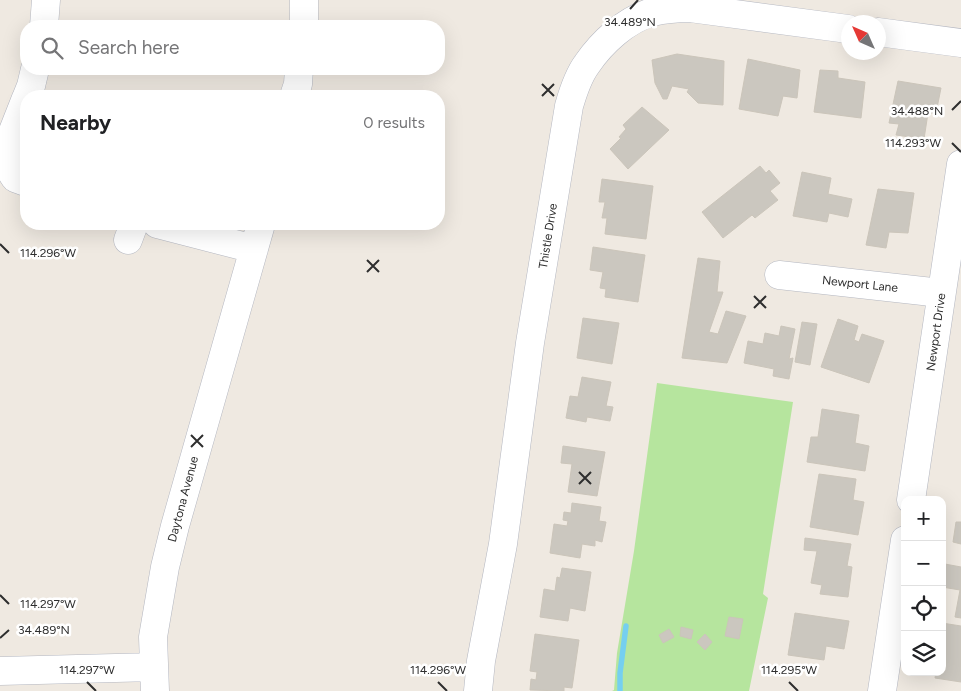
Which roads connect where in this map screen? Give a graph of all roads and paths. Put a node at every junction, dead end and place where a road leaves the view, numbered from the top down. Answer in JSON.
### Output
{"nodes":[{"id":1,"x":46,"y":0,"type":"edge"},
{"id":2,"x":304,"y":0,"type":"edge"},
{"id":3,"x":44,"y":20,"type":"edge"},
{"id":4,"x":304,"y":20,"type":"edge"},
{"id":5,"x":841,"y":28,"type":"edge"},
{"id":6,"x":886,"y":33,"type":"edge"},
{"id":7,"x":961,"y":43,"type":"edge"},
{"id":8,"x":34,"y":75,"type":"edge"},
{"id":9,"x":299,"y":75,"type":"edge"},
{"id":10,"x":30,"y":90,"type":"edge"},
{"id":11,"x":296,"y":90,"type":"edge"},
{"id":12,"x":20,"y":114,"type":"edge"},
{"id":13,"x":961,"y":164,"type":"edge"},
{"id":14,"x":20,"y":180,"type":"edge"},
{"id":15,"x":207,"y":230,"type":"edge"},
{"id":16,"x":257,"y":236,"type":"edge"},
{"id":17,"x":779,"y":275,"type":"dead end"},
{"id":18,"x":941,"y":293,"type":"junction"},
{"id":19,"x":912,"y":496,"type":"edge"},
{"id":20,"x":905,"y":541,"type":"edge"},
{"id":21,"x":0,"y":671,"type":"edge"},
{"id":22,"x":155,"y":679,"type":"edge"},
{"id":23,"x":478,"y":691,"type":"edge"},
{"id":24,"x":882,"y":691,"type":"edge"}],
"edges":[{"from":1,"to":3,"type":"street"},
{"from":2,"to":4,"type":"street"},
{"from":5,"to":23,"type":"street","name":"Thistle Drive"},
{"from":6,"to":7,"type":"street"},
{"from":8,"to":10,"type":"street"},
{"from":9,"to":11,"type":"street"},
{"from":12,"to":14,"type":"street"},
{"from":13,"to":18,"type":"street","name":"Newport Drive"},
{"from":15,"to":16,"type":"street"},
{"from":16,"to":22,"type":"street","name":"Daytona Avenue"},
{"from":17,"to":18,"type":"street","name":"Newport Lane"},
{"from":18,"to":19,"type":"street","name":"Newport Drive"},
{"from":20,"to":24,"type":"street"},
{"from":21,"to":22,"type":"street"}]}
